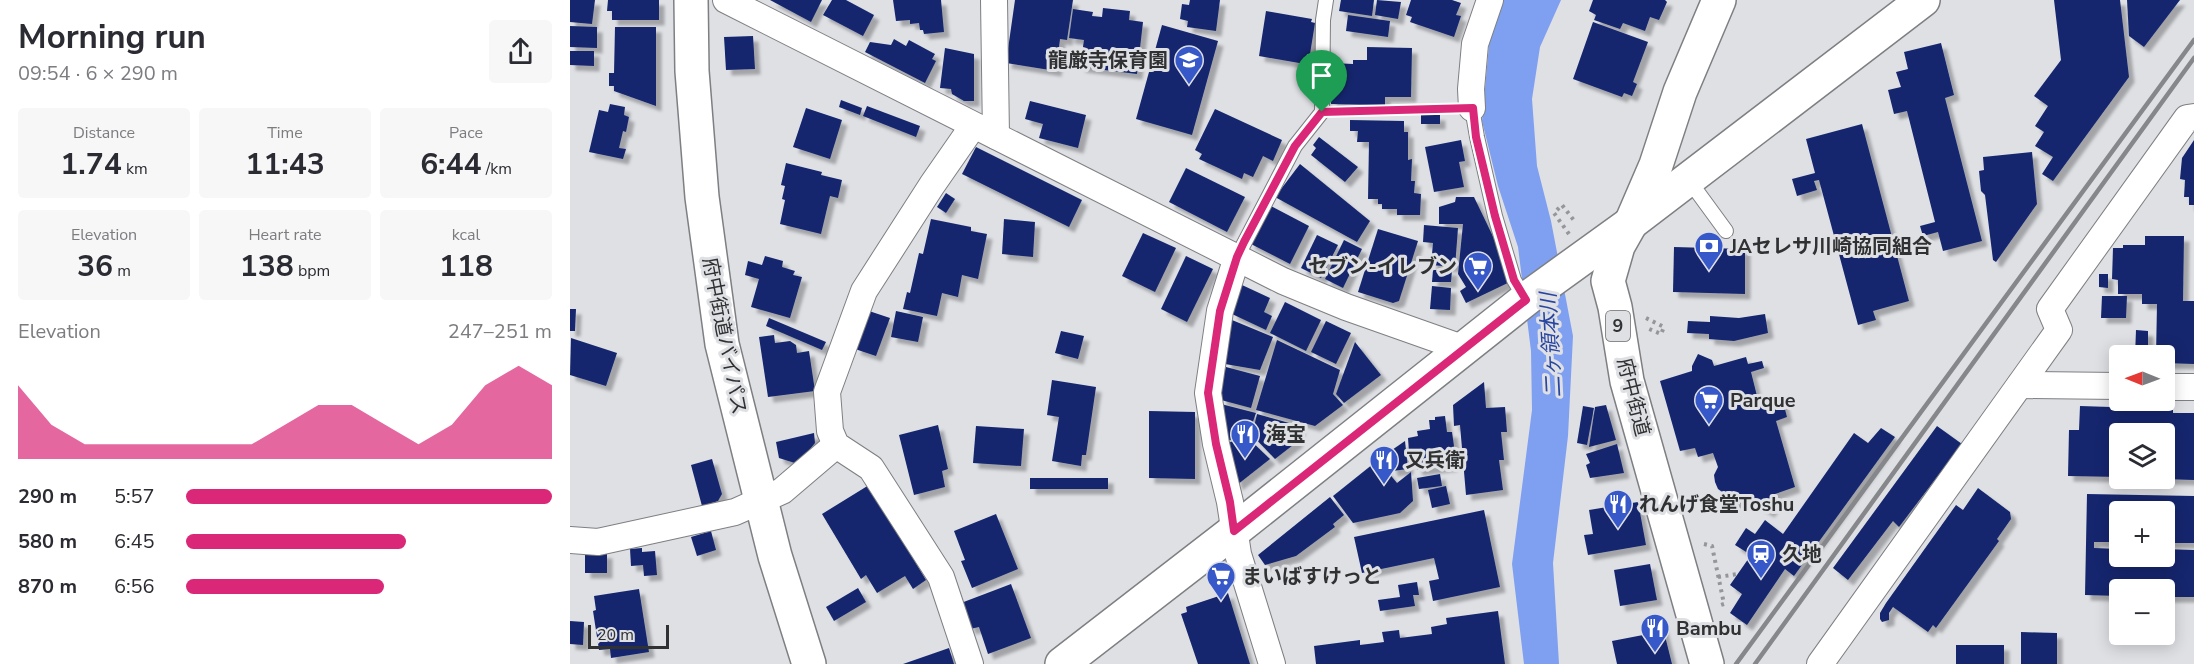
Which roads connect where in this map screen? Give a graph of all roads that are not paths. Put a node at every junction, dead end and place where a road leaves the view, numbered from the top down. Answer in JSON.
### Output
{"nodes":[{"id":1,"x":691,"y":0,"type":"edge"},
{"id":2,"x":726,"y":0,"type":"edge"},
{"id":3,"x":994,"y":0,"type":"edge"},
{"id":4,"x":1326,"y":0,"type":"edge"},
{"id":5,"x":1490,"y":0,"type":"edge"},
{"id":6,"x":1719,"y":0,"type":"edge"},
{"id":7,"x":1923,"y":0,"type":"edge"},
{"id":8,"x":1473,"y":108,"type":"joint"},
{"id":9,"x":2194,"y":117,"type":"edge"},
{"id":10,"x":984,"y":131,"type":"junction"},
{"id":11,"x":1688,"y":179,"type":"junction"},
{"id":12,"x":1632,"y":224,"type":"junction"},
{"id":13,"x":1726,"y":231,"type":"dead end"},
{"id":14,"x":1237,"y":257,"type":"junction"},
{"id":15,"x":1528,"y":298,"type":"junction"},
{"id":16,"x":1465,"y":349,"type":"junction"},
{"id":17,"x":2020,"y":385,"type":"junction"},
{"id":18,"x":2109,"y":386,"type":"edge"},
{"id":19,"x":2175,"y":387,"type":"edge"},
{"id":20,"x":2194,"y":387,"type":"edge"},
{"id":21,"x":836,"y":445,"type":"junction"},
{"id":22,"x":761,"y":501,"type":"junction"},
{"id":23,"x":1234,"y":531,"type":"junction"},
{"id":24,"x":570,"y":540,"type":"edge"},
{"id":25,"x":808,"y":664,"type":"edge"},
{"id":26,"x":970,"y":664,"type":"edge"},
{"id":27,"x":1062,"y":664,"type":"edge"},
{"id":28,"x":1272,"y":664,"type":"edge"},
{"id":29,"x":1707,"y":664,"type":"edge"},
{"id":30,"x":1820,"y":664,"type":"edge"}],
"edges":[{"from":1,"to":22,"type":"street","name":"府中街道バイパス"},
{"from":2,"to":10,"type":"street"},
{"from":3,"to":10,"type":"street"},
{"from":4,"to":14,"type":"lane"},
{"from":5,"to":8,"type":"street"},
{"from":6,"to":12,"type":"street","name":"府中街道","number":"9"},
{"from":7,"to":11,"type":"street"},
{"from":8,"to":15,"type":"lane"},
{"from":9,"to":17,"type":"street"},
{"from":10,"to":14,"type":"street"},
{"from":10,"to":21,"type":"street"},
{"from":11,"to":12,"type":"street"},
{"from":11,"to":13,"type":"lane"},
{"from":12,"to":15,"type":"street"},
{"from":12,"to":29,"type":"street","name":"府中街道","number":"9"},
{"from":14,"to":16,"type":"street"},
{"from":14,"to":23,"type":"street"},
{"from":15,"to":16,"type":"street"},
{"from":16,"to":23,"type":"street"},
{"from":17,"to":18,"type":"street"},
{"from":17,"to":30,"type":"street"},
{"from":19,"to":20,"type":"street"},
{"from":21,"to":22,"type":"street"},
{"from":21,"to":26,"type":"street"},
{"from":22,"to":24,"type":"street"},
{"from":22,"to":25,"type":"street","name":"府中街道バイパス"},
{"from":23,"to":27,"type":"street"},
{"from":23,"to":28,"type":"street"}]}
